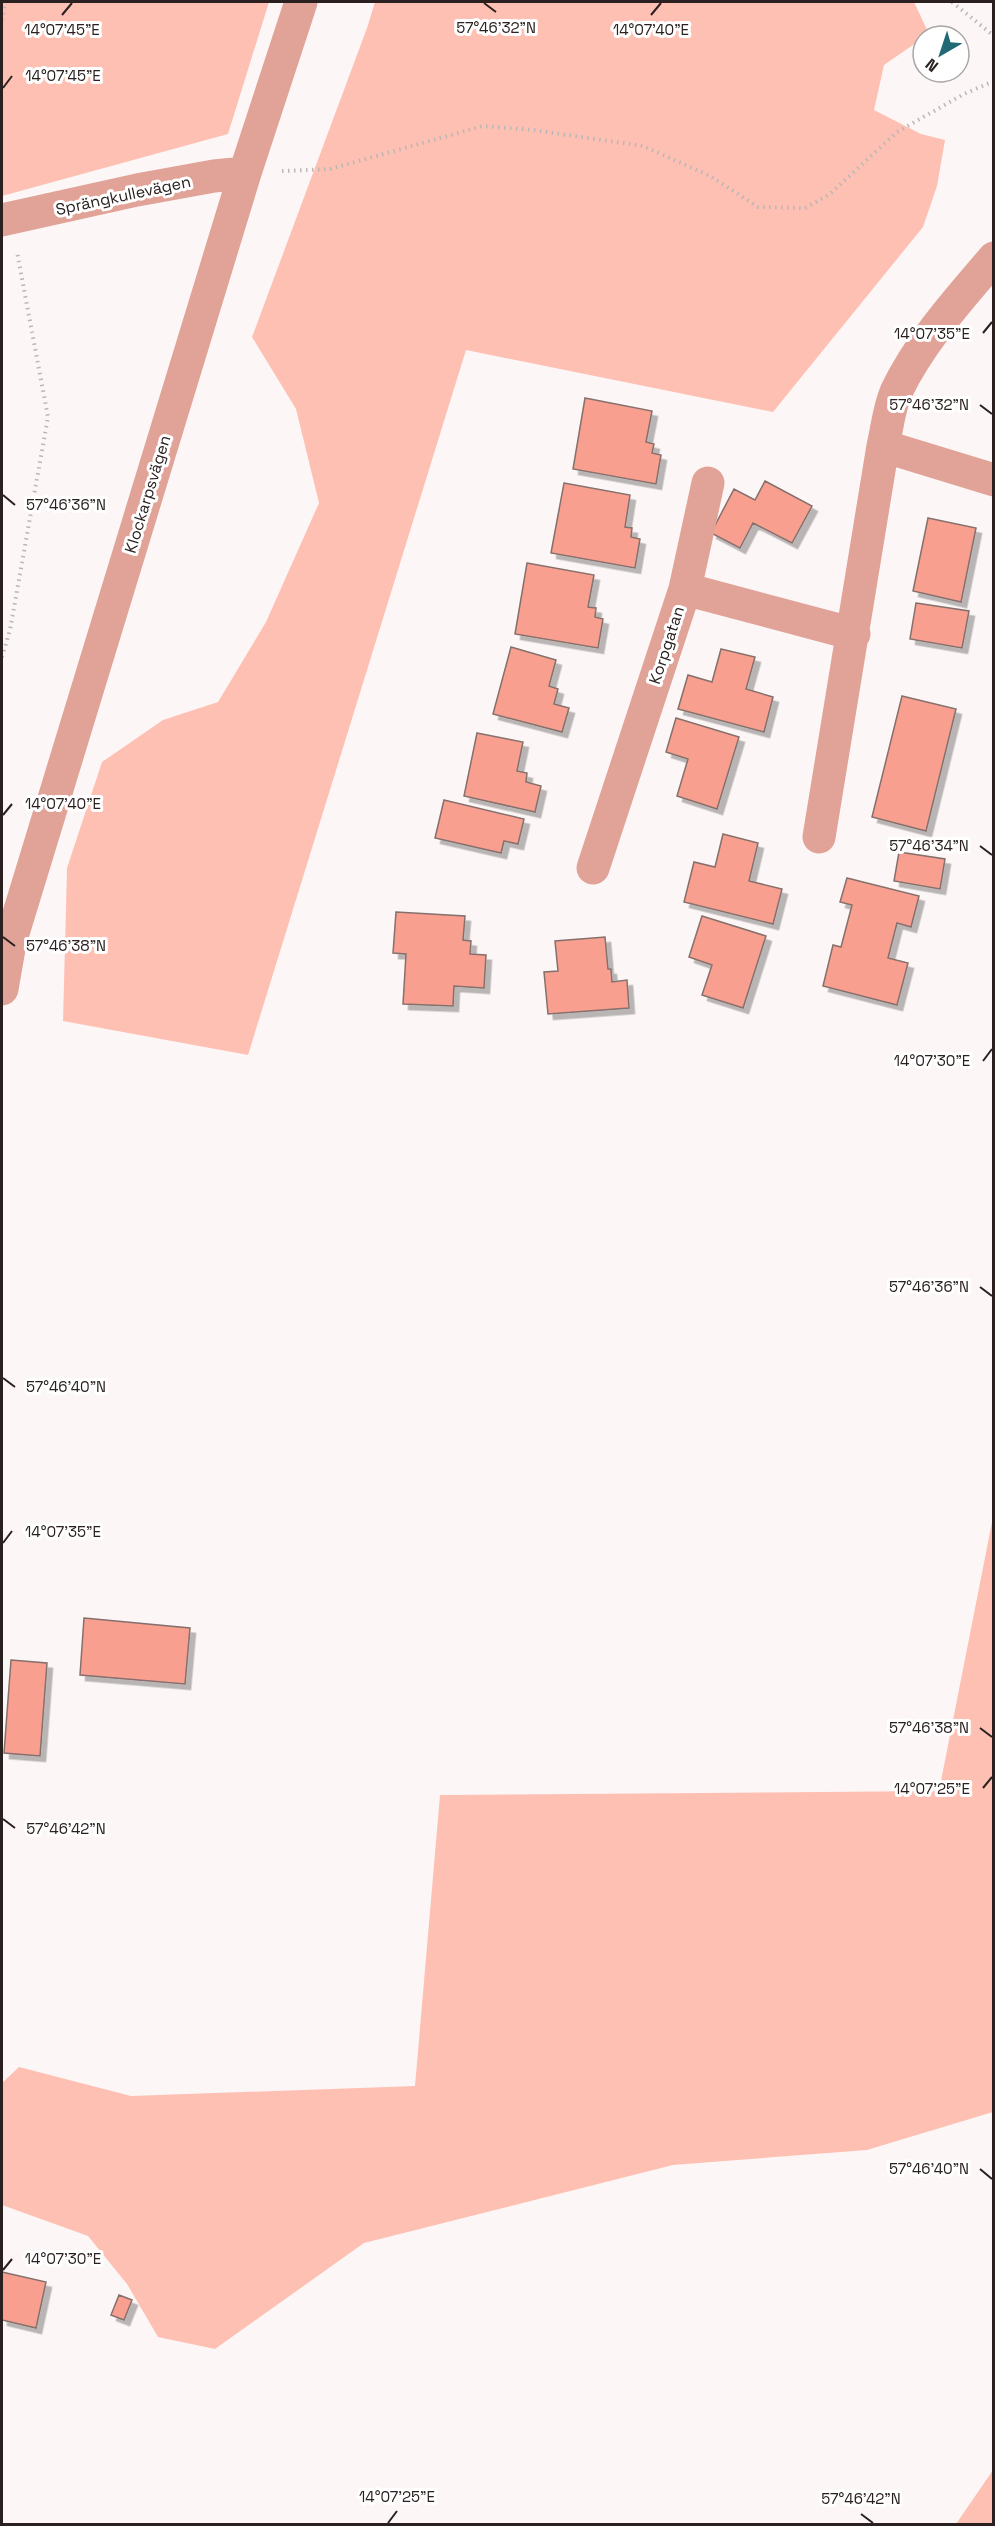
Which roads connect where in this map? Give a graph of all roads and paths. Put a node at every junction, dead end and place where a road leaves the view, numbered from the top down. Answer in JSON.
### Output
{"nodes":[{"id":1,"x":5,"y":2,"type":"edge"},
{"id":2,"x":301,"y":2,"type":"edge"},
{"id":3,"x":952,"y":2,"type":"edge"},
{"id":4,"x":2,"y":21,"type":"edge"},
{"id":5,"x":993,"y":36,"type":"edge"},
{"id":6,"x":993,"y":81,"type":"edge"},
{"id":7,"x":245,"y":173,"type":"junction"},
{"id":8,"x":6,"y":219,"type":"edge"},
{"id":9,"x":993,"y":258,"type":"edge"},
{"id":10,"x":883,"y":446,"type":"junction"},
{"id":11,"x":993,"y":480,"type":"edge"},
{"id":12,"x":708,"y":483,"type":"dead end"},
{"id":13,"x":685,"y":589,"type":"junction"},
{"id":14,"x":854,"y":634,"type":"junction"},
{"id":15,"x":2,"y":657,"type":"edge"},
{"id":16,"x":819,"y":837,"type":"dead end"},
{"id":17,"x":593,"y":868,"type":"dead end"},
{"id":18,"x":2,"y":989,"type":"edge"}],
"edges":[{"from":1,"to":4,"type":"path"},
{"from":2,"to":7,"type":"street","name":"Klockarpsvägen"},
{"from":3,"to":5,"type":"path"},
{"from":6,"to":7,"type":"path"},
{"from":7,"to":8,"type":"street","name":"Sprängkullevägen"},
{"from":7,"to":18,"type":"street","name":"Klockarpsvägen"},
{"from":8,"to":15,"type":"path"},
{"from":9,"to":10,"type":"street"},
{"from":10,"to":11,"type":"street"},
{"from":10,"to":14,"type":"street"},
{"from":12,"to":13,"type":"street"},
{"from":13,"to":14,"type":"street","name":"Korpgatan"},
{"from":13,"to":17,"type":"street","name":"Korpgatan"},
{"from":14,"to":16,"type":"street"}]}
